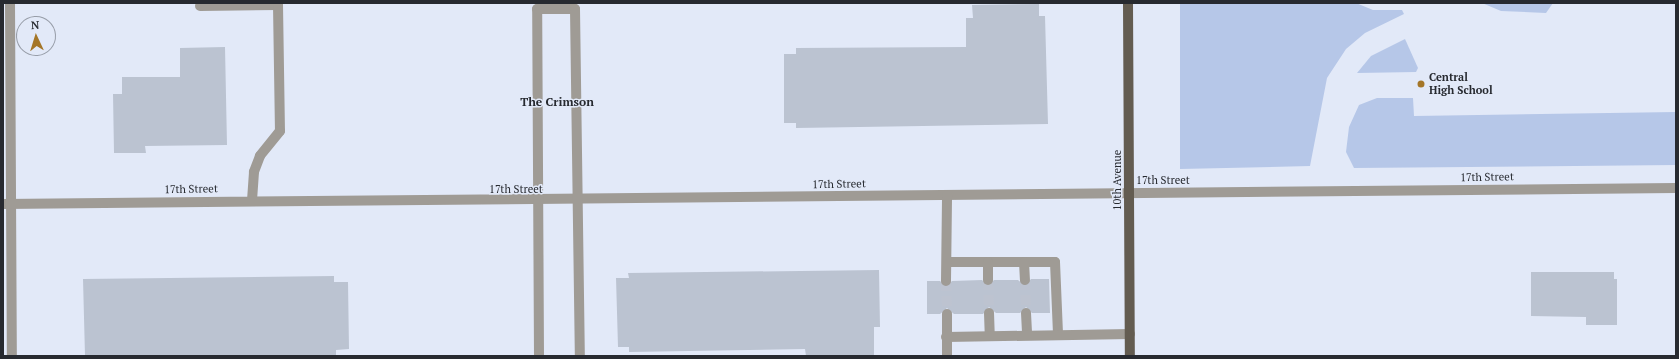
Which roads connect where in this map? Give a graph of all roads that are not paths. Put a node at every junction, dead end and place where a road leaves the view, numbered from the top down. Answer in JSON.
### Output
{"nodes":[{"id":1,"x":10,"y":3,"type":"edge"},
{"id":2,"x":1128,"y":3,"type":"edge"},
{"id":3,"x":200,"y":6,"type":"dead end"},
{"id":4,"x":1676,"y":188,"type":"edge"},
{"id":5,"x":1129,"y":193,"type":"junction"},
{"id":6,"x":946,"y":195,"type":"junction"},
{"id":7,"x":579,"y":200,"type":"junction"},
{"id":8,"x":252,"y":201,"type":"junction"},
{"id":9,"x":538,"y":201,"type":"junction"},
{"id":10,"x":7,"y":204,"type":"edge"},
{"id":11,"x":947,"y":262,"type":"junction"},
{"id":12,"x":988,"y":262,"type":"junction"},
{"id":13,"x":1024,"y":262,"type":"junction"},
{"id":14,"x":988,"y":280,"type":"tunnel mouth"},
{"id":15,"x":1025,"y":280,"type":"tunnel mouth"},
{"id":16,"x":946,"y":281,"type":"tunnel mouth"},
{"id":17,"x":989,"y":313,"type":"tunnel mouth"},
{"id":18,"x":1026,"y":313,"type":"tunnel mouth"},
{"id":19,"x":947,"y":314,"type":"tunnel mouth"},
{"id":20,"x":1058,"y":334,"type":"junction"},
{"id":21,"x":1130,"y":334,"type":"junction"},
{"id":22,"x":1027,"y":335,"type":"junction"},
{"id":23,"x":990,"y":336,"type":"junction"},
{"id":24,"x":946,"y":337,"type":"junction"},
{"id":25,"x":12,"y":356,"type":"edge"},
{"id":26,"x":539,"y":356,"type":"edge"},
{"id":27,"x":580,"y":356,"type":"edge"},
{"id":28,"x":947,"y":356,"type":"edge"},
{"id":29,"x":1130,"y":356,"type":"edge"}],
"edges":[{"from":1,"to":10,"type":"street"},
{"from":2,"to":5,"type":"main road","name":"10th Avenue"},
{"from":3,"to":8,"type":"street"},
{"from":4,"to":5,"type":"street","name":"17th Street"},
{"from":5,"to":6,"type":"street","name":"17th Street"},
{"from":5,"to":21,"type":"main road","name":"10th Avenue"},
{"from":6,"to":7,"type":"street","name":"17th Street"},
{"from":6,"to":11,"type":"street"},
{"from":7,"to":9,"type":"street","name":"17th Street"},
{"from":7,"to":9,"type":"street"},
{"from":7,"to":27,"type":"street"},
{"from":8,"to":9,"type":"street","name":"17th Street"},
{"from":8,"to":10,"type":"street","name":"17th Street"},
{"from":9,"to":26,"type":"street"},
{"from":10,"to":25,"type":"street"},
{"from":11,"to":12,"type":"street"},
{"from":11,"to":16,"type":"street"},
{"from":12,"to":13,"type":"street"},
{"from":12,"to":14,"type":"street"},
{"from":13,"to":15,"type":"street"},
{"from":13,"to":20,"type":"street"},
{"from":17,"to":23,"type":"street"},
{"from":18,"to":22,"type":"street"},
{"from":19,"to":24,"type":"street"},
{"from":20,"to":21,"type":"street"},
{"from":20,"to":22,"type":"street"},
{"from":21,"to":29,"type":"main road","name":"10th Avenue"},
{"from":22,"to":23,"type":"street"},
{"from":23,"to":24,"type":"street"},
{"from":24,"to":28,"type":"street"}]}
